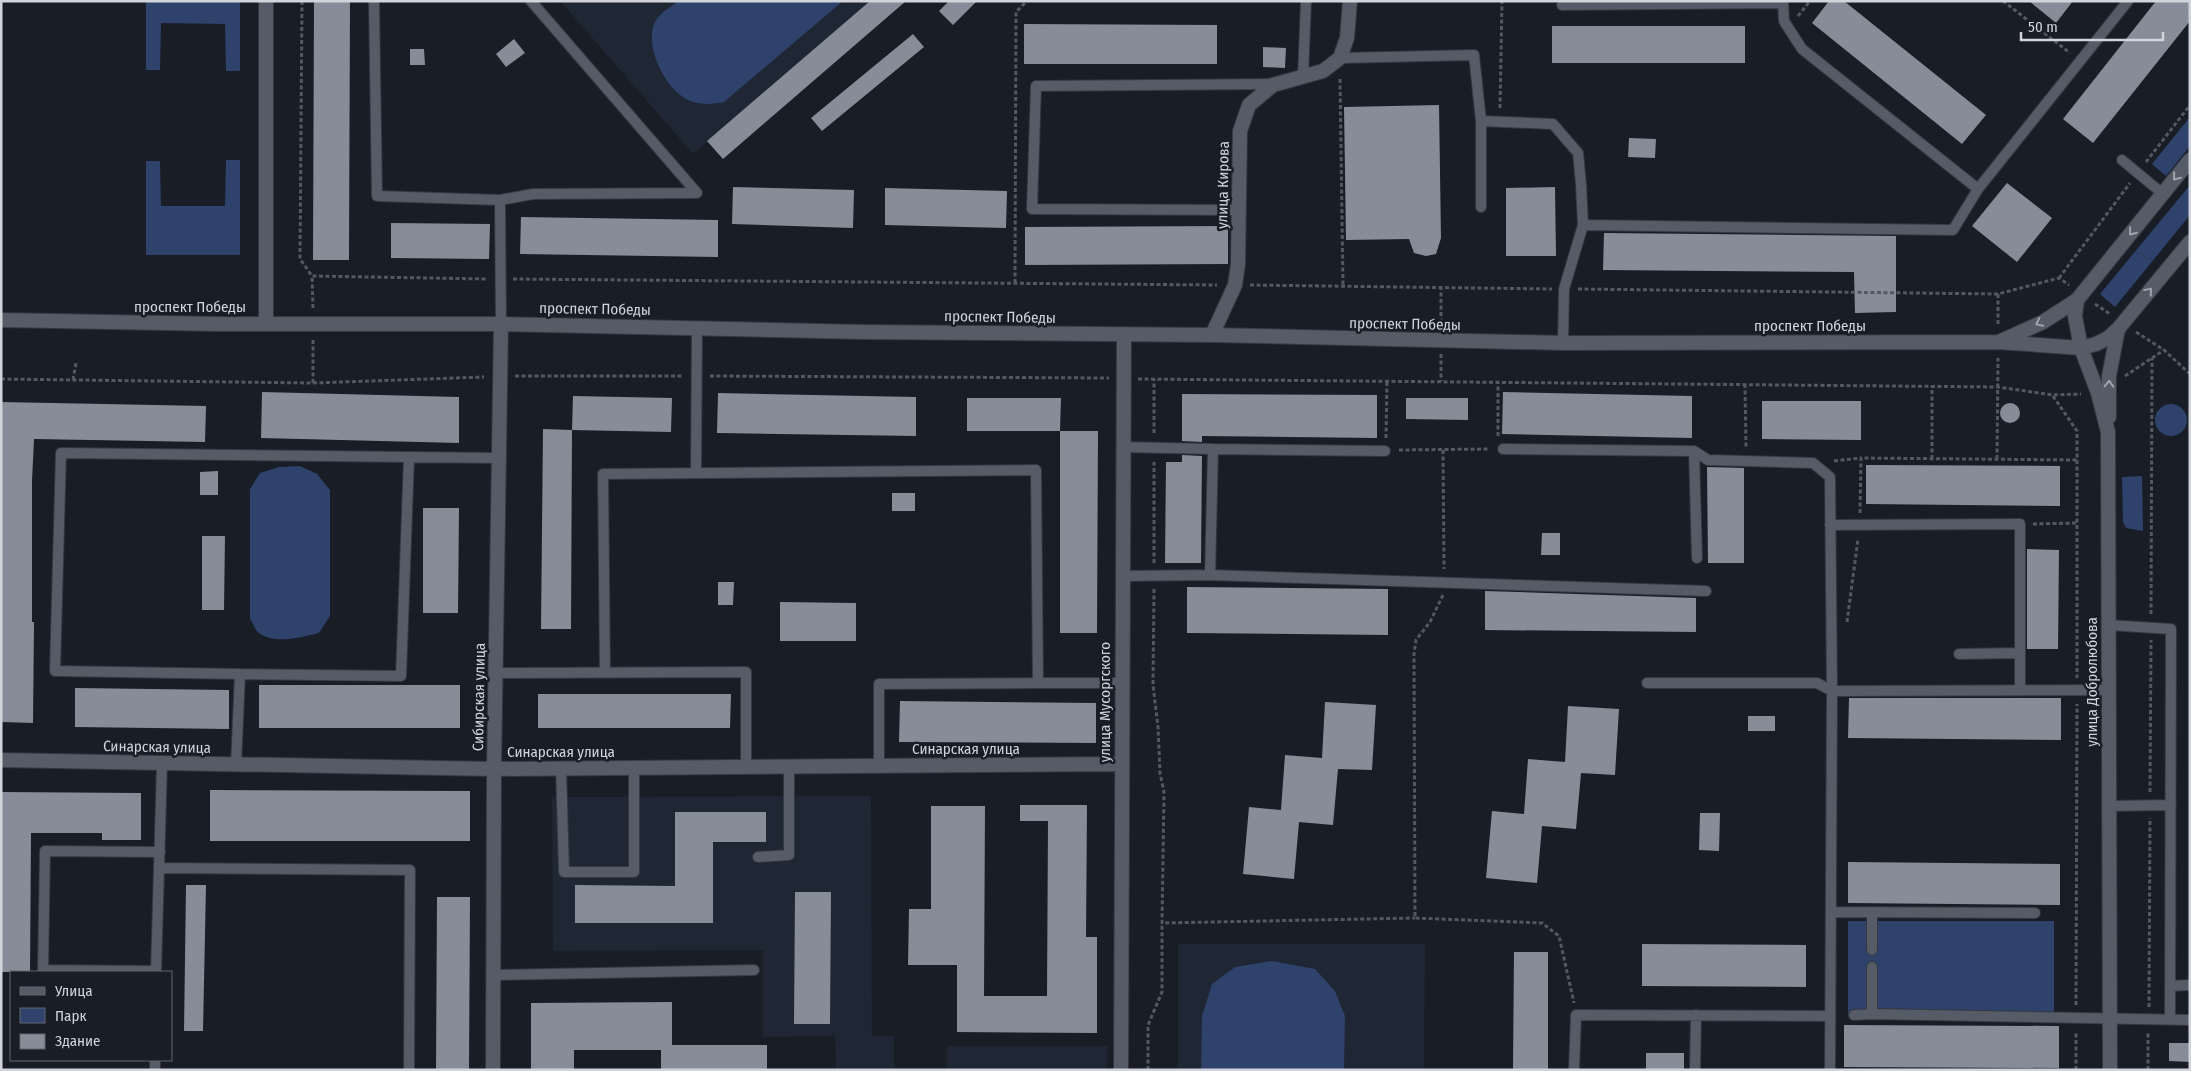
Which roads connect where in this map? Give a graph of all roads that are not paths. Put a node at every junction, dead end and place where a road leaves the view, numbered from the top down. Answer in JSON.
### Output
{"nodes":[{"id":1,"x":266,"y":1,"type":"edge"},
{"id":2,"x":374,"y":1,"type":"edge"},
{"id":3,"x":532,"y":1,"type":"edge"},
{"id":4,"x":1306,"y":1,"type":"edge"},
{"id":5,"x":1350,"y":1,"type":"edge"},
{"id":6,"x":2128,"y":1,"type":"edge"},
{"id":7,"x":1783,"y":2,"type":"edge"},
{"id":8,"x":1562,"y":5,"type":"dead end"},
{"id":9,"x":1340,"y":58,"type":"junction"},
{"id":10,"x":1303,"y":77,"type":"junction"},
{"id":11,"x":1278,"y":84,"type":"junction"},
{"id":12,"x":1481,"y":121,"type":"junction"},
{"id":13,"x":2122,"y":160,"type":"dead end"},
{"id":14,"x":2190,"y":160,"type":"edge"},
{"id":15,"x":1978,"y":189,"type":"junction"},
{"id":16,"x":2162,"y":194,"type":"junction"},
{"id":17,"x":500,"y":200,"type":"junction"},
{"id":18,"x":1481,"y":207,"type":"dead end"},
{"id":19,"x":1239,"y":210,"type":"junction"},
{"id":20,"x":1583,"y":225,"type":"junction"},
{"id":21,"x":2190,"y":242,"type":"edge"},
{"id":22,"x":2077,"y":300,"type":"junction"},
{"id":23,"x":1,"y":320,"type":"edge"},
{"id":24,"x":266,"y":324,"type":"junction"},
{"id":25,"x":501,"y":324,"type":"junction"},
{"id":26,"x":697,"y":328,"type":"junction"},
{"id":27,"x":2118,"y":329,"type":"junction"},
{"id":28,"x":1124,"y":335,"type":"junction"},
{"id":29,"x":1212,"y":335,"type":"junction"},
{"id":30,"x":1998,"y":342,"type":"junction"},
{"id":31,"x":1563,"y":343,"type":"junction"},
{"id":32,"x":2080,"y":348,"type":"junction"},
{"id":33,"x":2103,"y":389,"type":"junction"},
{"id":34,"x":1122,"y":447,"type":"junction"},
{"id":35,"x":1213,"y":449,"type":"junction"},
{"id":36,"x":1500,"y":449,"type":"road end"},
{"id":37,"x":1385,"y":451,"type":"road end"},
{"id":38,"x":1694,"y":451,"type":"junction"},
{"id":39,"x":410,"y":457,"type":"junction"},
{"id":40,"x":500,"y":458,"type":"junction"},
{"id":41,"x":696,"y":473,"type":"junction"},
{"id":42,"x":1830,"y":525,"type":"junction"},
{"id":43,"x":1696,"y":558,"type":"dead end"},
{"id":44,"x":1210,"y":575,"type":"junction"},
{"id":45,"x":1122,"y":576,"type":"junction"},
{"id":46,"x":1706,"y":590,"type":"dead end"},
{"id":47,"x":2108,"y":625,"type":"junction"},
{"id":48,"x":2020,"y":653,"type":"junction"},
{"id":49,"x":1959,"y":654,"type":"dead end"},
{"id":50,"x":605,"y":672,"type":"junction"},
{"id":51,"x":496,"y":673,"type":"junction"},
{"id":52,"x":240,"y":674,"type":"junction"},
{"id":53,"x":1038,"y":683,"type":"junction"},
{"id":54,"x":1122,"y":683,"type":"junction"},
{"id":55,"x":1647,"y":683,"type":"dead end"},
{"id":56,"x":2020,"y":690,"type":"junction"},
{"id":57,"x":2108,"y":690,"type":"junction"},
{"id":58,"x":1832,"y":691,"type":"junction"},
{"id":59,"x":1,"y":760,"type":"edge"},
{"id":60,"x":162,"y":764,"type":"junction"},
{"id":61,"x":1121,"y":764,"type":"junction"},
{"id":62,"x":236,"y":765,"type":"junction"},
{"id":63,"x":789,"y":766,"type":"junction"},
{"id":64,"x":879,"y":766,"type":"junction"},
{"id":65,"x":746,"y":767,"type":"junction"},
{"id":66,"x":561,"y":768,"type":"junction"},
{"id":67,"x":634,"y":768,"type":"junction"},
{"id":68,"x":494,"y":769,"type":"junction"},
{"id":69,"x":2170,"y":805,"type":"junction"},
{"id":70,"x":2109,"y":806,"type":"junction"},
{"id":71,"x":160,"y":852,"type":"junction"},
{"id":72,"x":758,"y":857,"type":"dead end"},
{"id":73,"x":160,"y":868,"type":"junction"},
{"id":74,"x":1831,"y":912,"type":"junction"},
{"id":75,"x":1872,"y":912,"type":"junction"},
{"id":76,"x":2035,"y":913,"type":"dead end"},
{"id":77,"x":1872,"y":950,"type":"dead end"},
{"id":78,"x":1872,"y":966,"type":"dead end"},
{"id":79,"x":754,"y":970,"type":"dead end"},
{"id":80,"x":100,"y":971,"type":"edge"},
{"id":81,"x":156,"y":971,"type":"edge"},
{"id":82,"x":493,"y":975,"type":"junction"},
{"id":83,"x":2190,"y":985,"type":"edge"},
{"id":84,"x":2170,"y":986,"type":"junction"},
{"id":85,"x":1872,"y":1014,"type":"junction"},
{"id":86,"x":1696,"y":1016,"type":"junction"},
{"id":87,"x":1830,"y":1016,"type":"junction"},
{"id":88,"x":1854,"y":1016,"type":"dead end"},
{"id":89,"x":2110,"y":1017,"type":"junction"},
{"id":90,"x":2170,"y":1019,"type":"junction"},
{"id":91,"x":2190,"y":1020,"type":"edge"},
{"id":92,"x":409,"y":1070,"type":"edge"},
{"id":93,"x":493,"y":1070,"type":"edge"},
{"id":94,"x":1122,"y":1070,"type":"edge"},
{"id":95,"x":1574,"y":1070,"type":"edge"},
{"id":96,"x":1695,"y":1070,"type":"edge"},
{"id":97,"x":1830,"y":1070,"type":"edge"},
{"id":98,"x":2110,"y":1070,"type":"edge"}],
"edges":[{"from":1,"to":24,"type":"street"},
{"from":2,"to":17,"type":"lane"},
{"from":3,"to":17,"type":"lane"},
{"from":4,"to":10,"type":"lane"},
{"from":5,"to":9,"type":"street"},
{"from":6,"to":15,"type":"lane"},
{"from":7,"to":8,"type":"lane"},
{"from":7,"to":15,"type":"lane"},
{"from":9,"to":10,"type":"street","name":"улица Кирова"},
{"from":9,"to":12,"type":"lane"},
{"from":10,"to":11,"type":"street","name":"улица Кирова"},
{"from":11,"to":19,"type":"street","name":"улица Кирова"},
{"from":11,"to":19,"type":"lane"},
{"from":12,"to":18,"type":"lane"},
{"from":12,"to":20,"type":"lane"},
{"from":13,"to":16,"type":"lane"},
{"from":14,"to":16,"type":"street","name":"проспект Победы","one_way":true},
{"from":15,"to":20,"type":"lane"},
{"from":16,"to":22,"type":"street","name":"проспект Победы","one_way":true},
{"from":17,"to":25,"type":"lane"},
{"from":19,"to":29,"type":"street","name":"улица Кирова"},
{"from":20,"to":31,"type":"lane"},
{"from":27,"to":21,"type":"street","name":"проспект Победы","one_way":true},
{"from":22,"to":30,"type":"street","name":"проспект Победы","one_way":true},
{"from":22,"to":32,"type":"street","name":"улица Добролюбова"},
{"from":23,"to":24,"type":"street","name":"проспект Победы"},
{"from":24,"to":25,"type":"street","name":"проспект Победы"},
{"from":25,"to":26,"type":"street","name":"проспект Победы"},
{"from":25,"to":40,"type":"street","name":"Сибирская улица"},
{"from":26,"to":28,"type":"street","name":"проспект Победы"},
{"from":26,"to":41,"type":"lane"},
{"from":27,"to":32,"type":"street","name":"проспект Победы"},
{"from":33,"to":27,"type":"street","one_way":true},
{"from":28,"to":29,"type":"street","name":"проспект Победы"},
{"from":28,"to":34,"type":"street","name":"улица Мусоргского"},
{"from":29,"to":31,"type":"street","name":"проспект Победы"},
{"from":30,"to":31,"type":"street","name":"проспект Победы"},
{"from":30,"to":32,"type":"street","name":"проспект Победы"},
{"from":32,"to":33,"type":"street","name":"улица Добролюбова"},
{"from":33,"to":47,"type":"street","name":"улица Добролюбова"},
{"from":34,"to":35,"type":"lane"},
{"from":34,"to":45,"type":"street","name":"улица Мусоргского"},
{"from":35,"to":37,"type":"lane"},
{"from":35,"to":44,"type":"lane"},
{"from":36,"to":38,"type":"lane"},
{"from":38,"to":42,"type":"lane"},
{"from":38,"to":43,"type":"lane"},
{"from":39,"to":40,"type":"lane"},
{"from":39,"to":52,"type":"lane"},
{"from":39,"to":52,"type":"lane"},
{"from":40,"to":51,"type":"street","name":"Сибирская улица"},
{"from":41,"to":50,"type":"lane"},
{"from":41,"to":53,"type":"lane"},
{"from":42,"to":48,"type":"lane"},
{"from":42,"to":58,"type":"lane"},
{"from":44,"to":45,"type":"lane"},
{"from":44,"to":46,"type":"lane"},
{"from":45,"to":54,"type":"street","name":"улица Мусоргского"},
{"from":47,"to":57,"type":"street","name":"улица Добролюбова"},
{"from":47,"to":69,"type":"lane"},
{"from":48,"to":49,"type":"lane"},
{"from":48,"to":56,"type":"lane"},
{"from":50,"to":51,"type":"lane"},
{"from":50,"to":65,"type":"lane"},
{"from":51,"to":68,"type":"street","name":"Сибирская улица"},
{"from":52,"to":62,"type":"lane"},
{"from":53,"to":54,"type":"lane"},
{"from":53,"to":64,"type":"lane"},
{"from":54,"to":61,"type":"street","name":"улица Мусоргского"},
{"from":55,"to":58,"type":"lane"},
{"from":56,"to":57,"type":"lane"},
{"from":56,"to":58,"type":"lane"},
{"from":57,"to":70,"type":"street","name":"улица Добролюбова"},
{"from":58,"to":74,"type":"lane"},
{"from":59,"to":60,"type":"street","name":"Синарская улица"},
{"from":60,"to":62,"type":"street","name":"Синарская улица"},
{"from":60,"to":71,"type":"lane"},
{"from":61,"to":64,"type":"street","name":"Синарская улица"},
{"from":61,"to":94,"type":"street","name":"улица Мусоргского"},
{"from":62,"to":68,"type":"street","name":"Синарская улица"},
{"from":63,"to":64,"type":"street","name":"Синарская улица"},
{"from":63,"to":65,"type":"street","name":"Синарская улица"},
{"from":63,"to":72,"type":"lane"},
{"from":65,"to":67,"type":"street","name":"Синарская улица"},
{"from":66,"to":67,"type":"street","name":"Синарская улица"},
{"from":66,"to":67,"type":"lane"},
{"from":66,"to":68,"type":"street","name":"Синарская улица"},
{"from":68,"to":82,"type":"street","name":"Сибирская улица"},
{"from":69,"to":70,"type":"lane"},
{"from":69,"to":84,"type":"lane"},
{"from":70,"to":89,"type":"street","name":"улица Добролюбова"},
{"from":71,"to":73,"type":"lane"},
{"from":71,"to":80,"type":"lane"},
{"from":73,"to":81,"type":"lane"},
{"from":73,"to":92,"type":"lane"},
{"from":74,"to":75,"type":"lane"},
{"from":74,"to":87,"type":"lane"},
{"from":75,"to":76,"type":"lane"},
{"from":75,"to":77,"type":"lane"},
{"from":78,"to":85,"type":"lane"},
{"from":79,"to":82,"type":"lane"},
{"from":82,"to":93,"type":"street","name":"Сибирская улица"},
{"from":83,"to":84,"type":"lane"},
{"from":84,"to":90,"type":"lane"},
{"from":85,"to":88,"type":"lane"},
{"from":85,"to":89,"type":"lane"},
{"from":86,"to":87,"type":"lane"},
{"from":86,"to":95,"type":"lane"},
{"from":86,"to":96,"type":"lane"},
{"from":87,"to":97,"type":"lane"},
{"from":89,"to":90,"type":"lane"},
{"from":89,"to":98,"type":"street","name":"улица Добролюбова"},
{"from":90,"to":91,"type":"lane"}]}
